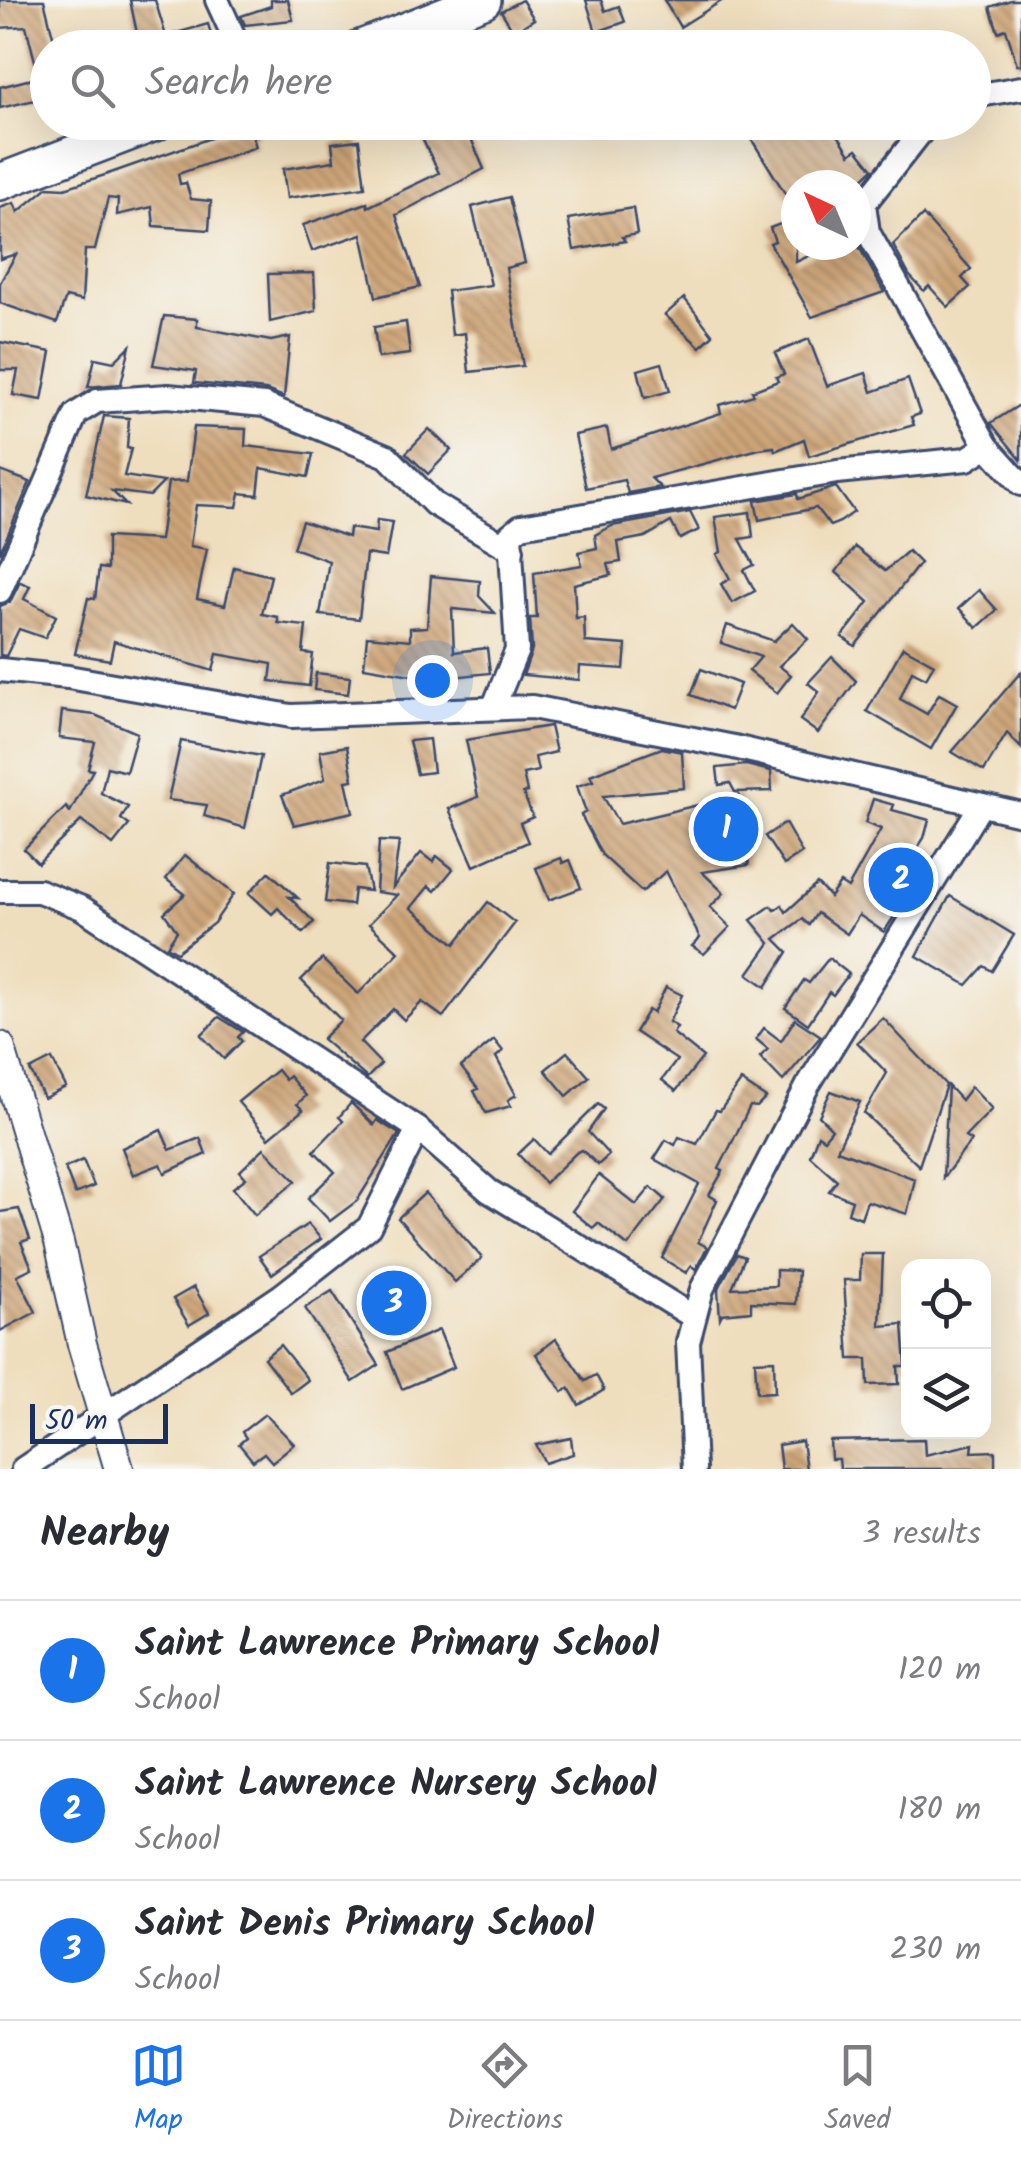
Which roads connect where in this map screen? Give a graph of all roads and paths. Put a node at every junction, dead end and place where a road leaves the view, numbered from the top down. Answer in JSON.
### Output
{"nodes":[{"id":1,"x":216,"y":0,"type":"edge"},
{"id":2,"x":483,"y":0,"type":"edge"},
{"id":3,"x":230,"y":30,"type":"edge"},
{"id":4,"x":407,"y":30,"type":"edge"},
{"id":5,"x":1021,"y":88,"type":"edge"},
{"id":6,"x":991,"y":93,"type":"edge"},
{"id":7,"x":110,"y":140,"type":"edge"},
{"id":8,"x":915,"y":140,"type":"edge"},
{"id":9,"x":0,"y":182,"type":"edge"},
{"id":10,"x":987,"y":446,"type":"junction"},
{"id":11,"x":1021,"y":484,"type":"edge"},
{"id":12,"x":512,"y":550,"type":"junction"},
{"id":13,"x":0,"y":591,"type":"edge"},
{"id":14,"x":0,"y":670,"type":"edge"},
{"id":15,"x":494,"y":706,"type":"junction"},
{"id":16,"x":982,"y":805,"type":"junction"},
{"id":17,"x":1021,"y":814,"type":"edge"},
{"id":18,"x":0,"y":891,"type":"edge"},
{"id":19,"x":0,"y":1046,"type":"edge"},
{"id":20,"x":418,"y":1129,"type":"junction"},
{"id":21,"x":692,"y":1316,"type":"junction"},
{"id":22,"x":106,"y":1413,"type":"junction"},
{"id":23,"x":23,"y":1469,"type":"edge"},
{"id":24,"x":119,"y":1469,"type":"edge"},
{"id":25,"x":694,"y":1469,"type":"edge"}],
"edges":[{"from":1,"to":3,"type":"street"},
{"from":2,"to":4,"type":"main road"},
{"from":5,"to":6,"type":"street"},
{"from":7,"to":9,"type":"main road"},
{"from":8,"to":10,"type":"street"},
{"from":10,"to":11,"type":"street"},
{"from":10,"to":12,"type":"street"},
{"from":12,"to":13,"type":"street"},
{"from":12,"to":15,"type":"street"},
{"from":14,"to":15,"type":"street"},
{"from":15,"to":16,"type":"street"},
{"from":16,"to":17,"type":"street"},
{"from":16,"to":21,"type":"street"},
{"from":18,"to":20,"type":"street"},
{"from":19,"to":22,"type":"street"},
{"from":20,"to":21,"type":"street"},
{"from":20,"to":22,"type":"street"},
{"from":21,"to":25,"type":"street"},
{"from":22,"to":23,"type":"street"},
{"from":22,"to":24,"type":"street"}]}
